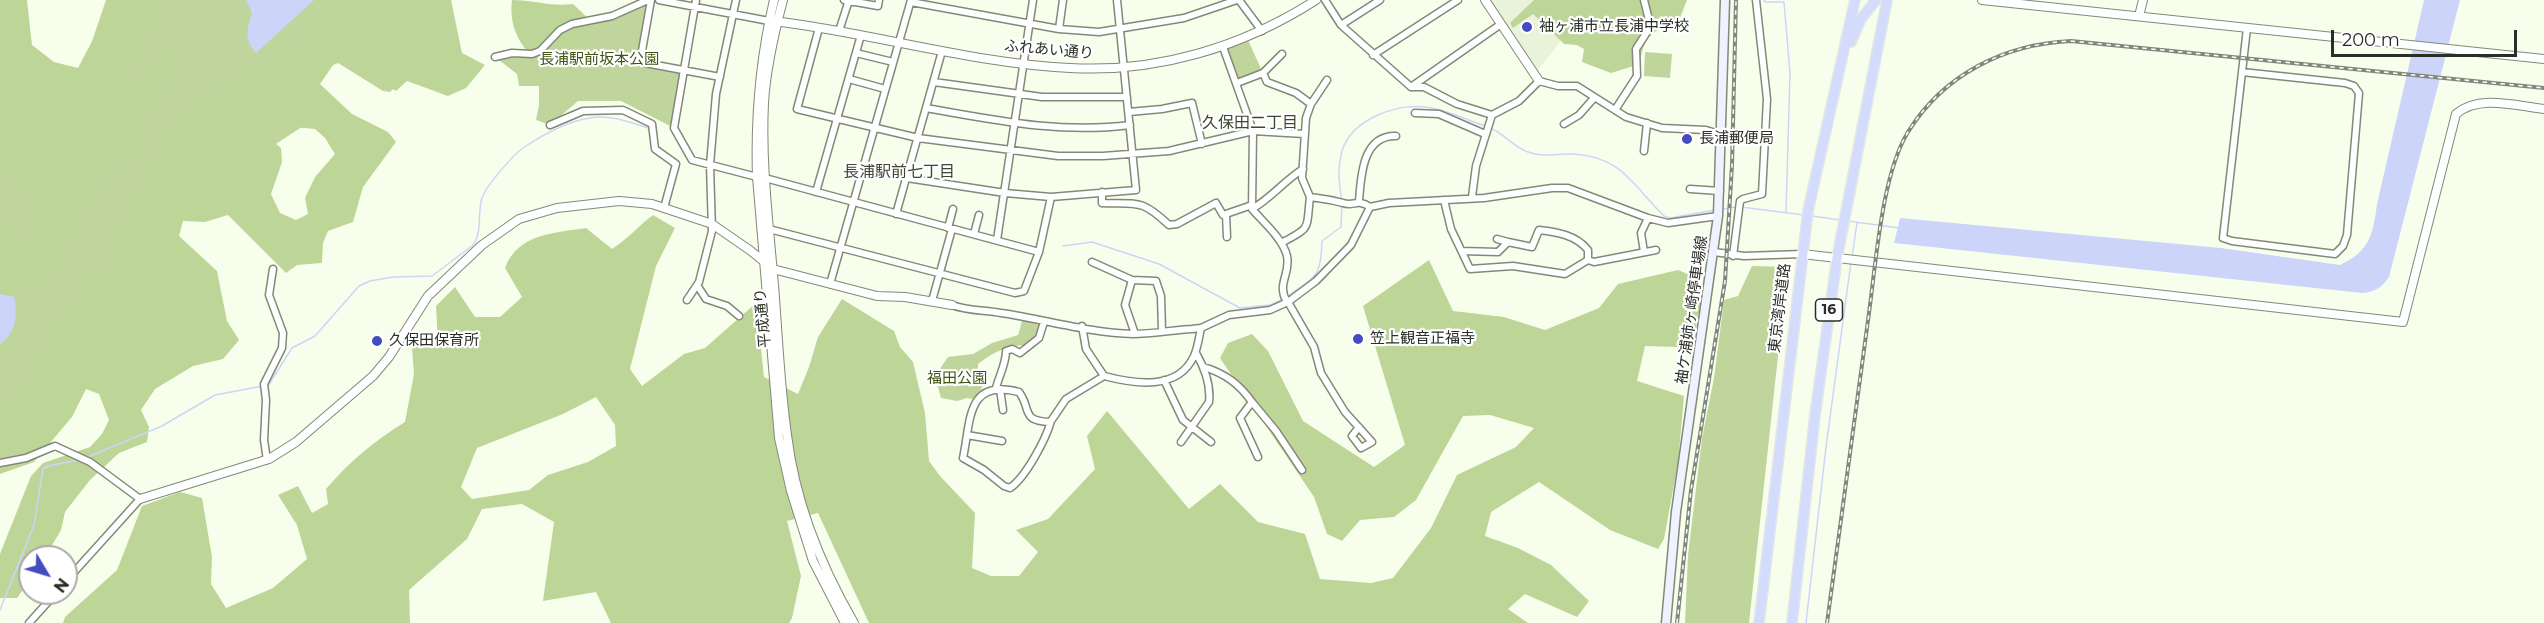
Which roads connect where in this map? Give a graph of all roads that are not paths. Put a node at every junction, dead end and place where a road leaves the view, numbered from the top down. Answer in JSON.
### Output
{"nodes":[{"id":1,"x":650,"y":0,"type":"edge"},
{"id":2,"x":658,"y":0,"type":"edge"},
{"id":3,"x":736,"y":0,"type":"edge"},
{"id":4,"x":774,"y":0,"type":"edge"},
{"id":5,"x":783,"y":0,"type":"edge"},
{"id":6,"x":847,"y":0,"type":"edge"},
{"id":7,"x":879,"y":0,"type":"edge"},
{"id":8,"x":1033,"y":0,"type":"edge"},
{"id":9,"x":1063,"y":0,"type":"edge"},
{"id":10,"x":1117,"y":0,"type":"edge"},
{"id":11,"x":1238,"y":0,"type":"edge"},
{"id":12,"x":1316,"y":0,"type":"edge"},
{"id":13,"x":1325,"y":0,"type":"edge"},
{"id":14,"x":1380,"y":0,"type":"edge"},
{"id":15,"x":1458,"y":0,"type":"edge"},
{"id":16,"x":1485,"y":0,"type":"edge"},
{"id":17,"x":1644,"y":0,"type":"edge"},
{"id":18,"x":1725,"y":0,"type":"edge"},
{"id":19,"x":1756,"y":0,"type":"edge"},
{"id":20,"x":1855,"y":0,"type":"edge"},
{"id":21,"x":1876,"y":0,"type":"edge"},
{"id":22,"x":1887,"y":0,"type":"edge"},
{"id":23,"x":1982,"y":0,"type":"edge"},
{"id":24,"x":2143,"y":0,"type":"edge"},
{"id":25,"x":911,"y":1,"type":"edge"},
{"id":26,"x":695,"y":3,"type":"edge"},
{"id":27,"x":734,"y":14,"type":"junction"},
{"id":28,"x":2139,"y":16,"type":"junction"},
{"id":29,"x":773,"y":21,"type":"junction"},
{"id":30,"x":1029,"y":23,"type":"junction"},
{"id":31,"x":1501,"y":24,"type":"junction"},
{"id":32,"x":1341,"y":25,"type":"junction"},
{"id":33,"x":819,"y":28,"type":"junction"},
{"id":34,"x":2247,"y":28,"type":"junction"},
{"id":35,"x":1059,"y":29,"type":"junction"},
{"id":36,"x":1120,"y":29,"type":"junction"},
{"id":37,"x":839,"y":31,"type":"junction"},
{"id":38,"x":1262,"y":31,"type":"junction"},
{"id":39,"x":861,"y":35,"type":"junction"},
{"id":40,"x":899,"y":43,"type":"junction"},
{"id":41,"x":1223,"y":46,"type":"junction"},
{"id":42,"x":942,"y":51,"type":"junction"},
{"id":43,"x":856,"y":53,"type":"junction"},
{"id":44,"x":1282,"y":54,"type":"dead end"},
{"id":45,"x":1373,"y":55,"type":"junction"},
{"id":46,"x":495,"y":57,"type":"dead end"},
{"id":47,"x":2544,"y":59,"type":"edge"},
{"id":48,"x":893,"y":62,"type":"junction"},
{"id":49,"x":1023,"y":64,"type":"junction"},
{"id":50,"x":1124,"y":67,"type":"junction"},
{"id":51,"x":684,"y":70,"type":"junction"},
{"id":52,"x":2242,"y":72,"type":"junction"},
{"id":53,"x":1263,"y":73,"type":"junction"},
{"id":54,"x":1839,"y":75,"type":"junction"},
{"id":55,"x":720,"y":77,"type":"junction"},
{"id":56,"x":849,"y":79,"type":"junction"},
{"id":57,"x":1327,"y":80,"type":"dead end"},
{"id":58,"x":1539,"y":81,"type":"junction"},
{"id":59,"x":934,"y":82,"type":"junction"},
{"id":60,"x":1237,"y":83,"type":"junction"},
{"id":61,"x":1411,"y":87,"type":"junction"},
{"id":62,"x":885,"y":89,"type":"junction"},
{"id":63,"x":1019,"y":95,"type":"junction"},
{"id":64,"x":1127,"y":97,"type":"junction"},
{"id":65,"x":1594,"y":98,"type":"junction"},
{"id":66,"x":1311,"y":104,"type":"junction"},
{"id":67,"x":926,"y":108,"type":"junction"},
{"id":68,"x":2544,"y":109,"type":"edge"},
{"id":69,"x":1615,"y":110,"type":"junction"},
{"id":70,"x":1129,"y":112,"type":"junction"},
{"id":71,"x":1415,"y":113,"type":"dead end"},
{"id":72,"x":1492,"y":115,"type":"junction"},
{"id":73,"x":837,"y":119,"type":"junction"},
{"id":74,"x":1015,"y":123,"type":"junction"},
{"id":75,"x":1647,"y":123,"type":"junction"},
{"id":76,"x":1564,"y":124,"type":"dead end"},
{"id":77,"x":550,"y":125,"type":"dead end"},
{"id":78,"x":1130,"y":125,"type":"junction"},
{"id":79,"x":874,"y":128,"type":"junction"},
{"id":80,"x":1253,"y":131,"type":"junction"},
{"id":81,"x":1304,"y":134,"type":"junction"},
{"id":82,"x":1485,"y":134,"type":"junction"},
{"id":83,"x":1722,"y":135,"type":"junction"},
{"id":84,"x":1396,"y":136,"type":"dead end"},
{"id":85,"x":918,"y":138,"type":"junction"},
{"id":86,"x":1202,"y":144,"type":"junction"},
{"id":87,"x":1011,"y":152,"type":"junction"},
{"id":88,"x":1644,"y":152,"type":"dead end"},
{"id":89,"x":1133,"y":154,"type":"junction"},
{"id":90,"x":710,"y":165,"type":"junction"},
{"id":91,"x":1303,"y":169,"type":"junction"},
{"id":92,"x":761,"y":178,"type":"junction"},
{"id":93,"x":907,"y":178,"type":"junction"},
{"id":94,"x":1690,"y":189,"type":"dead end"},
{"id":95,"x":1720,"y":191,"type":"junction"},
{"id":96,"x":816,"y":192,"type":"junction"},
{"id":97,"x":1102,"y":192,"type":"junction"},
{"id":98,"x":1005,"y":193,"type":"junction"},
{"id":99,"x":1051,"y":197,"type":"junction"},
{"id":100,"x":1310,"y":197,"type":"junction"},
{"id":101,"x":1472,"y":197,"type":"junction"},
{"id":102,"x":1444,"y":200,"type":"junction"},
{"id":103,"x":1359,"y":201,"type":"junction"},
{"id":104,"x":853,"y":202,"type":"junction"},
{"id":105,"x":1252,"y":207,"type":"junction"},
{"id":106,"x":1370,"y":207,"type":"junction"},
{"id":107,"x":664,"y":208,"type":"junction"},
{"id":108,"x":953,"y":209,"type":"dead end"},
{"id":109,"x":896,"y":214,"type":"junction"},
{"id":110,"x":1226,"y":214,"type":"junction"},
{"id":111,"x":979,"y":215,"type":"dead end"},
{"id":112,"x":1718,"y":216,"type":"junction"},
{"id":113,"x":1648,"y":218,"type":"junction"},
{"id":114,"x":712,"y":224,"type":"junction"},
{"id":115,"x":768,"y":229,"type":"junction"},
{"id":116,"x":950,"y":229,"type":"junction"},
{"id":117,"x":974,"y":234,"type":"junction"},
{"id":118,"x":1227,"y":237,"type":"dead end"},
{"id":119,"x":1497,"y":239,"type":"dead end"},
{"id":120,"x":998,"y":240,"type":"junction"},
{"id":121,"x":1508,"y":242,"type":"junction"},
{"id":122,"x":1281,"y":243,"type":"junction"},
{"id":123,"x":840,"y":248,"type":"junction"},
{"id":124,"x":1656,"y":250,"type":"dead end"},
{"id":125,"x":1462,"y":251,"type":"junction"},
{"id":126,"x":1040,"y":252,"type":"junction"},
{"id":127,"x":1644,"y":252,"type":"junction"},
{"id":128,"x":1714,"y":252,"type":"junction"},
{"id":129,"x":1802,"y":254,"type":"junction"},
{"id":130,"x":1733,"y":256,"type":"junction"},
{"id":131,"x":1840,"y":258,"type":"junction"},
{"id":132,"x":1588,"y":260,"type":"junction"},
{"id":133,"x":765,"y":262,"type":"junction"},
{"id":134,"x":1092,"y":262,"type":"dead end"},
{"id":135,"x":273,"y":269,"type":"dead end"},
{"id":136,"x":773,"y":269,"type":"junction"},
{"id":137,"x":939,"y":273,"type":"junction"},
{"id":138,"x":1132,"y":280,"type":"junction"},
{"id":139,"x":830,"y":284,"type":"junction"},
{"id":140,"x":697,"y":285,"type":"junction"},
{"id":141,"x":687,"y":300,"type":"dead end"},
{"id":142,"x":932,"y":301,"type":"junction"},
{"id":143,"x":1288,"y":302,"type":"junction"},
{"id":144,"x":952,"y":305,"type":"joint"},
{"id":145,"x":739,"y":316,"type":"dead end"},
{"id":146,"x":1044,"y":322,"type":"junction"},
{"id":147,"x":1082,"y":326,"type":"junction"},
{"id":148,"x":1201,"y":328,"type":"junction"},
{"id":149,"x":1162,"y":331,"type":"junction"},
{"id":150,"x":1135,"y":334,"type":"junction"},
{"id":151,"x":1196,"y":353,"type":"junction"},
{"id":152,"x":1204,"y":367,"type":"junction"},
{"id":153,"x":1104,"y":376,"type":"junction"},
{"id":154,"x":1164,"y":380,"type":"junction"},
{"id":155,"x":998,"y":389,"type":"junction"},
{"id":156,"x":1252,"y":402,"type":"junction"},
{"id":157,"x":1004,"y":410,"type":"dead end"},
{"id":158,"x":1050,"y":422,"type":"junction"},
{"id":159,"x":1359,"y":427,"type":"dead end"},
{"id":160,"x":1190,"y":428,"type":"junction"},
{"id":161,"x":967,"y":435,"type":"junction"},
{"id":162,"x":1002,"y":441,"type":"dead end"},
{"id":163,"x":1181,"y":441,"type":"dead end"},
{"id":164,"x":1211,"y":442,"type":"dead end"},
{"id":165,"x":1258,"y":457,"type":"dead end"},
{"id":166,"x":267,"y":460,"type":"junction"},
{"id":167,"x":0,"y":463,"type":"edge"},
{"id":168,"x":1302,"y":470,"type":"dead end"},
{"id":169,"x":140,"y":499,"type":"junction"},
{"id":170,"x":78,"y":568,"type":"edge"},
{"id":171,"x":45,"y":605,"type":"edge"},
{"id":172,"x":29,"y":623,"type":"edge"},
{"id":173,"x":845,"y":623,"type":"edge"},
{"id":174,"x":854,"y":623,"type":"edge"},
{"id":175,"x":1666,"y":623,"type":"edge"},
{"id":176,"x":1760,"y":623,"type":"edge"},
{"id":177,"x":1792,"y":623,"type":"edge"}],
"edges":[{"from":1,"to":46,"type":"street"},
{"from":1,"to":51,"type":"street"},
{"from":2,"to":26,"type":"street"},
{"from":3,"to":27,"type":"street"},
{"from":4,"to":29,"type":"street","name":"平成通り"},
{"from":5,"to":29,"type":"street","name":"平成通り"},
{"from":6,"to":7,"type":"street"},
{"from":6,"to":37,"type":"street"},
{"from":8,"to":30,"type":"street"},
{"from":9,"to":35,"type":"street"},
{"from":10,"to":36,"type":"street"},
{"from":11,"to":36,"type":"street"},
{"from":11,"to":38,"type":"street"},
{"from":12,"to":38,"type":"street","name":"ふれあい通り"},
{"from":13,"to":32,"type":"street"},
{"from":14,"to":32,"type":"street"},
{"from":15,"to":45,"type":"street"},
{"from":16,"to":31,"type":"street"},
{"from":17,"to":69,"type":"street"},
{"from":18,"to":83,"type":"main road","name":"袖ケ浦姉ヶ崎停車場線"},
{"from":19,"to":130,"type":"street"},
{"from":20,"to":54,"type":"highway","name":"東京湾岸道路","number":"16"},
{"from":21,"to":54,"type":"highway"},
{"from":22,"to":131,"type":"highway","number":"16"},
{"from":23,"to":28,"type":"street"},
{"from":24,"to":28,"type":"street"},
{"from":25,"to":30,"type":"street"},
{"from":25,"to":40,"type":"street"},
{"from":26,"to":27,"type":"street"},
{"from":26,"to":51,"type":"street"},
{"from":27,"to":29,"type":"street"},
{"from":27,"to":55,"type":"street"},
{"from":28,"to":34,"type":"street"},
{"from":29,"to":33,"type":"street","name":"ふれあい通り"},
{"from":29,"to":92,"type":"street","name":"平成通り"},
{"from":30,"to":35,"type":"street"},
{"from":30,"to":49,"type":"street"},
{"from":31,"to":58,"type":"street"},
{"from":31,"to":61,"type":"street"},
{"from":32,"to":45,"type":"street"},
{"from":33,"to":37,"type":"street","name":"ふれあい通り"},
{"from":33,"to":73,"type":"street"},
{"from":34,"to":47,"type":"street"},
{"from":34,"to":52,"type":"street"},
{"from":35,"to":36,"type":"street"},
{"from":36,"to":50,"type":"street"},
{"from":37,"to":39,"type":"street","name":"ふれあい通り"},
{"from":38,"to":41,"type":"street","name":"ふれあい通り"},
{"from":39,"to":40,"type":"street","name":"ふれあい通り"},
{"from":39,"to":43,"type":"street"},
{"from":40,"to":42,"type":"street","name":"ふれあい通り"},
{"from":40,"to":48,"type":"street"},
{"from":41,"to":50,"type":"street","name":"ふれあい通り"},
{"from":41,"to":60,"type":"street"},
{"from":42,"to":49,"type":"street","name":"ふれあい通り"},
{"from":42,"to":59,"type":"street"},
{"from":43,"to":48,"type":"street"},
{"from":43,"to":56,"type":"street"},
{"from":44,"to":53,"type":"street"},
{"from":45,"to":61,"type":"street"},
{"from":48,"to":62,"type":"street"},
{"from":49,"to":50,"type":"street","name":"ふれあい通り"},
{"from":49,"to":63,"type":"street"},
{"from":50,"to":64,"type":"street"},
{"from":51,"to":55,"type":"street"},
{"from":51,"to":90,"type":"street"},
{"from":52,"to":52,"type":"street"},
{"from":53,"to":60,"type":"street"},
{"from":53,"to":66,"type":"street"},
{"from":54,"to":129,"type":"highway","name":"東京湾岸道路","number":"16"},
{"from":55,"to":90,"type":"street"},
{"from":56,"to":62,"type":"street"},
{"from":56,"to":73,"type":"street"},
{"from":57,"to":66,"type":"street"},
{"from":58,"to":65,"type":"street"},
{"from":58,"to":72,"type":"street"},
{"from":59,"to":63,"type":"street"},
{"from":59,"to":67,"type":"street"},
{"from":60,"to":80,"type":"street"},
{"from":61,"to":72,"type":"street"},
{"from":62,"to":79,"type":"street"},
{"from":63,"to":64,"type":"street"},
{"from":63,"to":74,"type":"street"},
{"from":64,"to":70,"type":"street"},
{"from":65,"to":69,"type":"street"},
{"from":65,"to":76,"type":"street"},
{"from":66,"to":81,"type":"street"},
{"from":67,"to":74,"type":"street"},
{"from":67,"to":85,"type":"street"},
{"from":68,"to":131,"type":"street"},
{"from":69,"to":75,"type":"street"},
{"from":70,"to":78,"type":"street"},
{"from":70,"to":86,"type":"street"},
{"from":71,"to":82,"type":"street"},
{"from":72,"to":82,"type":"street"},
{"from":73,"to":79,"type":"street"},
{"from":73,"to":96,"type":"street"},
{"from":74,"to":78,"type":"street"},
{"from":74,"to":87,"type":"street"},
{"from":75,"to":83,"type":"street"},
{"from":75,"to":88,"type":"street"},
{"from":77,"to":107,"type":"street"},
{"from":78,"to":89,"type":"street"},
{"from":79,"to":85,"type":"street"},
{"from":79,"to":104,"type":"street"},
{"from":80,"to":81,"type":"street"},
{"from":80,"to":86,"type":"street"},
{"from":80,"to":105,"type":"street"},
{"from":81,"to":91,"type":"street"},
{"from":82,"to":101,"type":"street"},
{"from":83,"to":95,"type":"main road","name":"袖ケ浦姉ヶ崎停車場線"},
{"from":84,"to":103,"type":"street"},
{"from":85,"to":87,"type":"street"},
{"from":85,"to":93,"type":"street"},
{"from":86,"to":89,"type":"street"},
{"from":87,"to":89,"type":"street"},
{"from":87,"to":98,"type":"street"},
{"from":89,"to":97,"type":"street"},
{"from":90,"to":92,"type":"street"},
{"from":90,"to":114,"type":"street"},
{"from":91,"to":100,"type":"street"},
{"from":91,"to":105,"type":"street"},
{"from":92,"to":96,"type":"street"},
{"from":92,"to":115,"type":"street","name":"平成通り"},
{"from":92,"to":133,"type":"street","name":"平成通り"},
{"from":93,"to":98,"type":"street"},
{"from":93,"to":109,"type":"street"},
{"from":94,"to":95,"type":"street"},
{"from":95,"to":112,"type":"main road","name":"袖ケ浦姉ヶ崎停車場線"},
{"from":96,"to":104,"type":"street"},
{"from":97,"to":99,"type":"street"},
{"from":97,"to":110,"type":"street"},
{"from":98,"to":99,"type":"street"},
{"from":98,"to":120,"type":"street"},
{"from":99,"to":126,"type":"street"},
{"from":100,"to":103,"type":"street"},
{"from":100,"to":122,"type":"street"},
{"from":101,"to":102,"type":"street"},
{"from":101,"to":113,"type":"street"},
{"from":102,"to":106,"type":"street"},
{"from":102,"to":125,"type":"street"},
{"from":103,"to":106,"type":"street"},
{"from":104,"to":109,"type":"street"},
{"from":104,"to":123,"type":"street"},
{"from":105,"to":110,"type":"street"},
{"from":105,"to":122,"type":"street"},
{"from":106,"to":143,"type":"street"},
{"from":107,"to":114,"type":"street"},
{"from":107,"to":166,"type":"street"},
{"from":108,"to":116,"type":"street"},
{"from":109,"to":116,"type":"street"},
{"from":110,"to":118,"type":"street"},
{"from":111,"to":117,"type":"street"},
{"from":112,"to":113,"type":"street"},
{"from":112,"to":128,"type":"main road","name":"袖ケ浦姉ヶ崎停車場線"},
{"from":113,"to":127,"type":"street"},
{"from":114,"to":133,"type":"street"},
{"from":114,"to":140,"type":"street"},
{"from":115,"to":123,"type":"street"},
{"from":115,"to":136,"type":"street","name":"平成通り"},
{"from":116,"to":117,"type":"street"},
{"from":116,"to":137,"type":"street"},
{"from":117,"to":120,"type":"street"},
{"from":119,"to":121,"type":"street"},
{"from":120,"to":126,"type":"street"},
{"from":121,"to":125,"type":"street"},
{"from":121,"to":132,"type":"street"},
{"from":122,"to":143,"type":"street"},
{"from":123,"to":137,"type":"street"},
{"from":123,"to":139,"type":"street"},
{"from":124,"to":127,"type":"street"},
{"from":125,"to":132,"type":"street"},
{"from":126,"to":137,"type":"street"},
{"from":127,"to":132,"type":"street"},
{"from":128,"to":130,"type":"street"},
{"from":128,"to":175,"type":"main road","name":"袖ケ浦姉ヶ崎停車場線"},
{"from":129,"to":130,"type":"street"},
{"from":129,"to":131,"type":"street"},
{"from":129,"to":176,"type":"highway","name":"東京湾岸道路","number":"16"},
{"from":131,"to":177,"type":"highway","number":"16"},
{"from":133,"to":136,"type":"street"},
{"from":133,"to":173,"type":"street","name":"平成通り"},
{"from":134,"to":138,"type":"street"},
{"from":135,"to":166,"type":"street"},
{"from":136,"to":139,"type":"street"},
{"from":136,"to":174,"type":"street","name":"平成通り"},
{"from":137,"to":142,"type":"street"},
{"from":138,"to":149,"type":"street"},
{"from":138,"to":150,"type":"street"},
{"from":139,"to":142,"type":"street"},
{"from":140,"to":141,"type":"street"},
{"from":140,"to":145,"type":"street"},
{"from":142,"to":144,"type":"street"},
{"from":143,"to":148,"type":"street"},
{"from":143,"to":159,"type":"street"},
{"from":144,"to":146,"type":"street"},
{"from":146,"to":147,"type":"street"},
{"from":146,"to":155,"type":"street"},
{"from":147,"to":150,"type":"street"},
{"from":147,"to":153,"type":"street"},
{"from":148,"to":149,"type":"street"},
{"from":148,"to":151,"type":"street"},
{"from":149,"to":150,"type":"street"},
{"from":151,"to":152,"type":"street"},
{"from":151,"to":154,"type":"street"},
{"from":152,"to":156,"type":"street"},
{"from":152,"to":160,"type":"street"},
{"from":153,"to":154,"type":"street"},
{"from":153,"to":158,"type":"street"},
{"from":154,"to":160,"type":"street"},
{"from":155,"to":157,"type":"street"},
{"from":155,"to":158,"type":"street"},
{"from":155,"to":161,"type":"street"},
{"from":156,"to":165,"type":"street"},
{"from":156,"to":168,"type":"street"},
{"from":158,"to":161,"type":"street"},
{"from":160,"to":163,"type":"street"},
{"from":160,"to":164,"type":"street"},
{"from":161,"to":162,"type":"street"},
{"from":166,"to":169,"type":"street"},
{"from":167,"to":169,"type":"street"},
{"from":169,"to":170,"type":"street"},
{"from":171,"to":172,"type":"street"}]}
